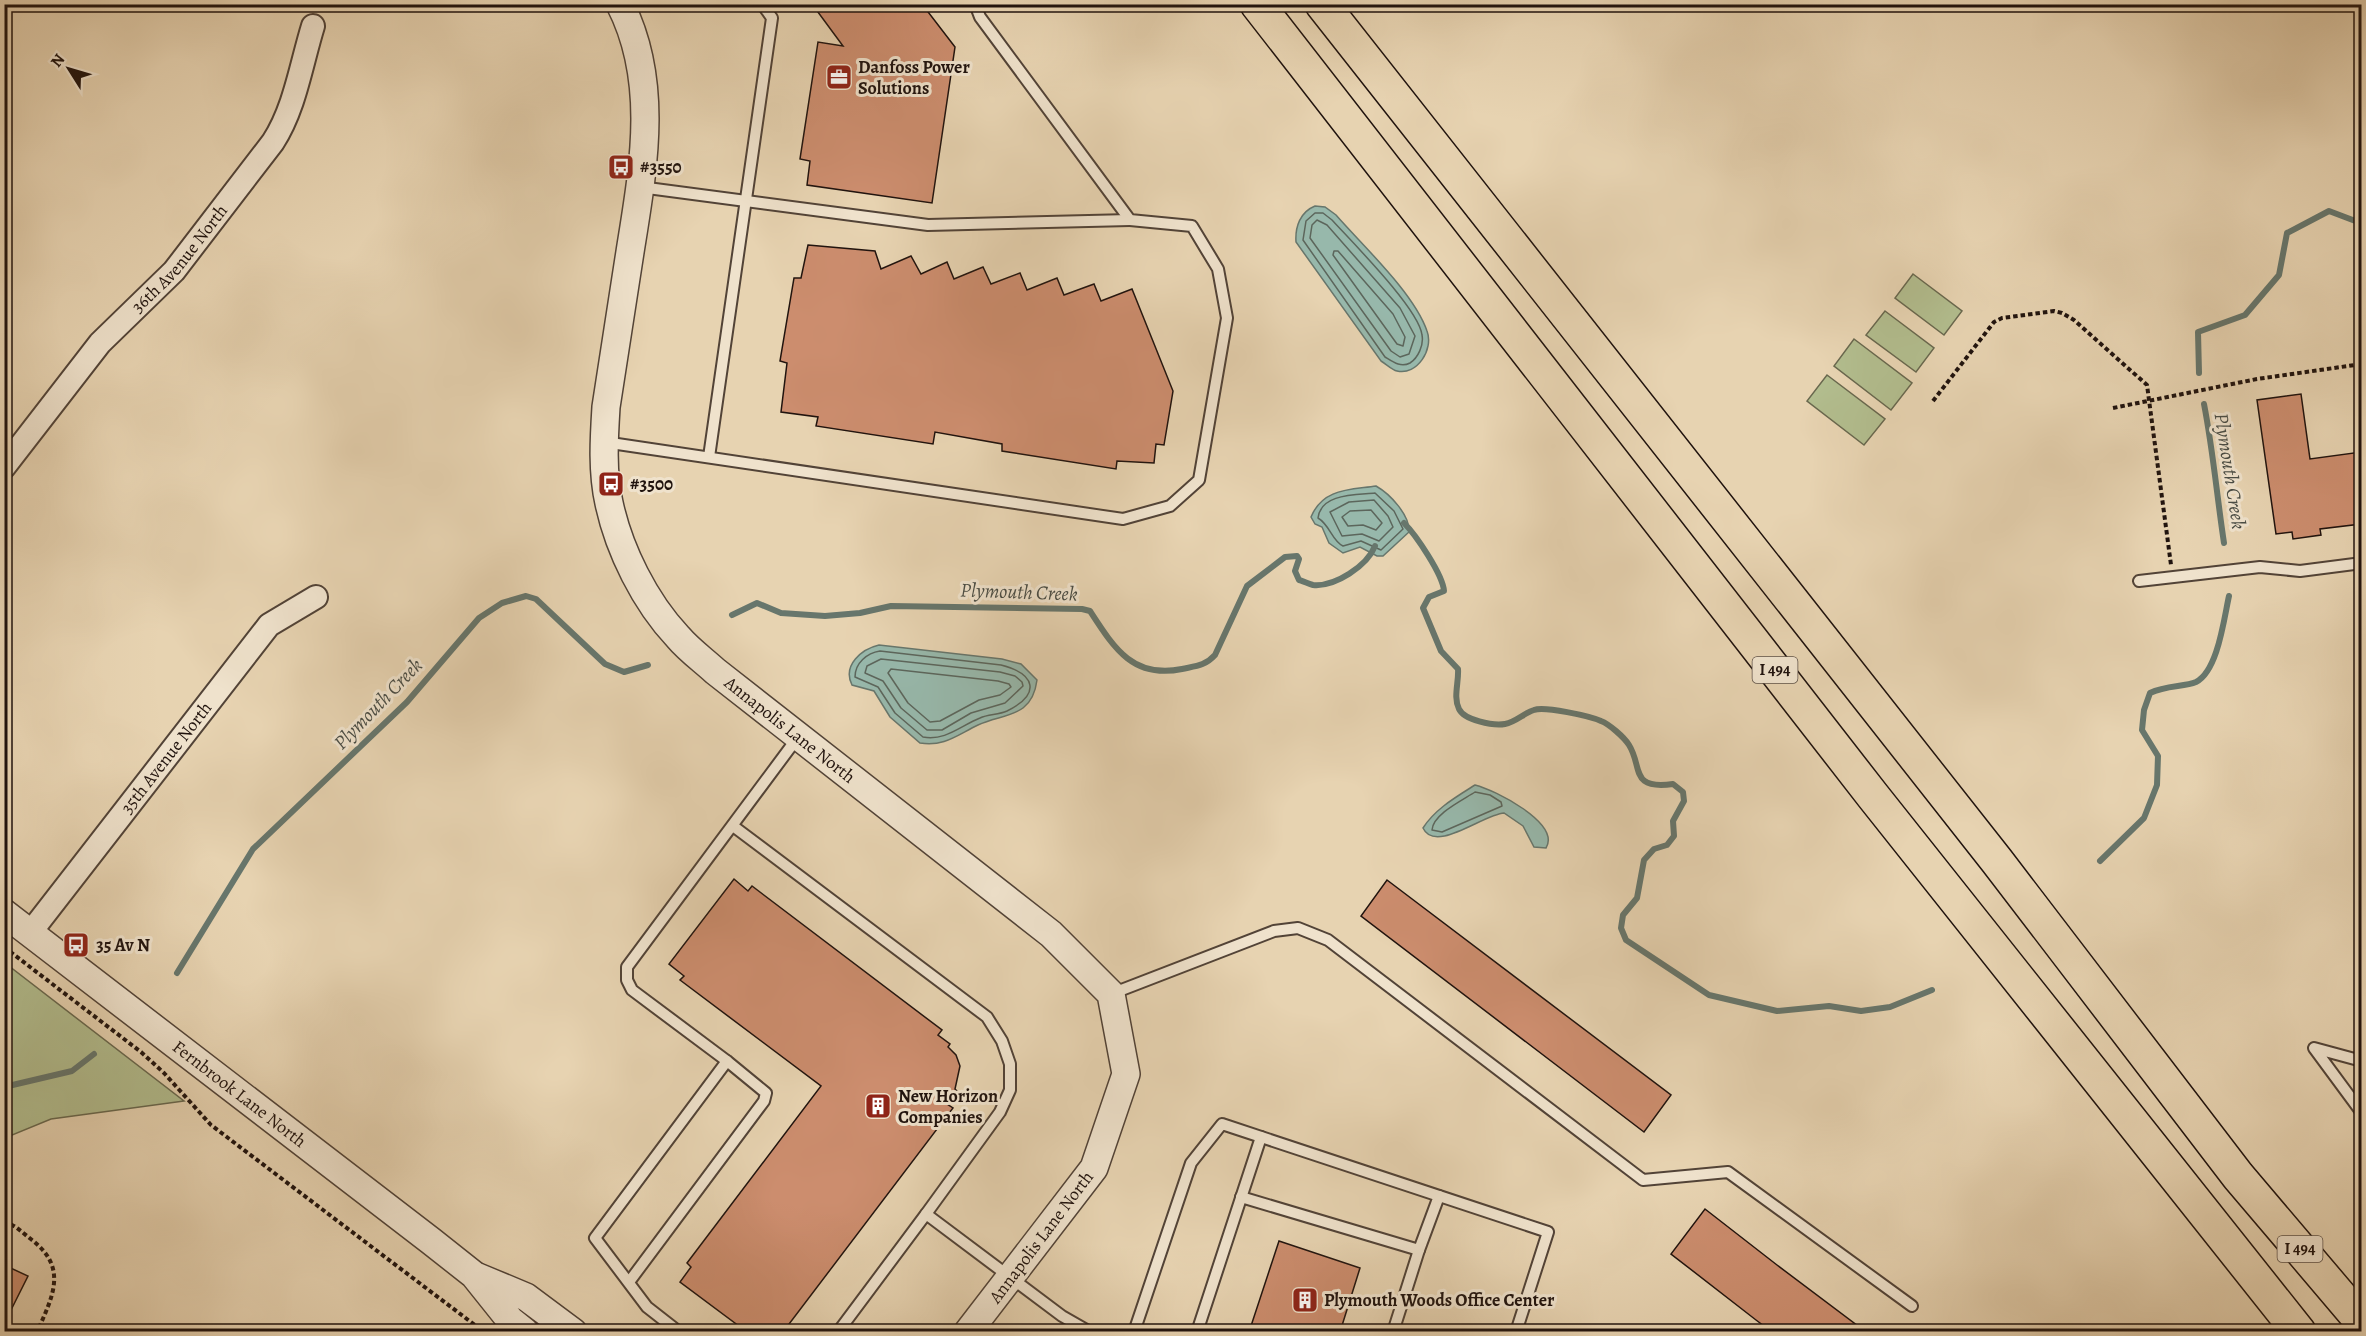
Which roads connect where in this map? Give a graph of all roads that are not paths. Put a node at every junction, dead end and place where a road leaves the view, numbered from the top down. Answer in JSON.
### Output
{"nodes":[{"id":1,"x":620,"y":4,"type":"edge"},
{"id":2,"x":762,"y":4,"type":"edge"},
{"id":3,"x":975,"y":4,"type":"edge"},
{"id":4,"x":1257,"y":4,"type":"edge"},
{"id":5,"x":1322,"y":4,"type":"edge"},
{"id":6,"x":313,"y":26,"type":"dead end"},
{"id":7,"x":640,"y":187,"type":"junction"},
{"id":8,"x":744,"y":202,"type":"junction"},
{"id":9,"x":1130,"y":220,"type":"junction"},
{"id":10,"x":604,"y":442,"type":"junction"},
{"id":11,"x":709,"y":457,"type":"junction"},
{"id":12,"x":4,"y":467,"type":"edge"},
{"id":13,"x":2361,"y":563,"type":"edge"},
{"id":14,"x":2139,"y":581,"type":"dead end"},
{"id":15,"x":316,"y":597,"type":"dead end"},
{"id":16,"x":798,"y":737,"type":"junction"},
{"id":17,"x":733,"y":826,"type":"junction"},
{"id":18,"x":4,"y":913,"type":"edge"},
{"id":19,"x":30,"y":933,"type":"junction"},
{"id":20,"x":1111,"y":994,"type":"junction"},
{"id":21,"x":727,"y":1061,"type":"junction"},
{"id":22,"x":2361,"y":1061,"type":"edge"},
{"id":23,"x":2361,"y":1113,"type":"edge"},
{"id":24,"x":1261,"y":1137,"type":"junction"},
{"id":25,"x":2238,"y":1176,"type":"junction"},
{"id":26,"x":1439,"y":1196,"type":"junction"},
{"id":27,"x":1241,"y":1197,"type":"junction"},
{"id":28,"x":926,"y":1214,"type":"junction"},
{"id":29,"x":1419,"y":1250,"type":"junction"},
{"id":30,"x":474,"y":1275,"type":"junction"},
{"id":31,"x":1011,"y":1277,"type":"junction"},
{"id":32,"x":628,"y":1282,"type":"junction"},
{"id":33,"x":2361,"y":1300,"type":"edge"},
{"id":34,"x":1912,"y":1306,"type":"dead end"},
{"id":35,"x":2361,"y":1322,"type":"edge"},
{"id":36,"x":525,"y":1332,"type":"edge"},
{"id":37,"x":573,"y":1332,"type":"edge"},
{"id":38,"x":679,"y":1332,"type":"edge"},
{"id":39,"x":838,"y":1332,"type":"edge"},
{"id":40,"x":968,"y":1332,"type":"edge"},
{"id":41,"x":1090,"y":1332,"type":"edge"},
{"id":42,"x":1134,"y":1332,"type":"edge"},
{"id":43,"x":1197,"y":1332,"type":"edge"},
{"id":44,"x":1393,"y":1332,"type":"edge"},
{"id":45,"x":1516,"y":1332,"type":"edge"},
{"id":46,"x":2299,"y":1332,"type":"edge"}],
"edges":[{"from":1,"to":7,"type":"street","name":"Annapolis Lane North"},
{"from":2,"to":8,"type":"lane"},
{"from":3,"to":9,"type":"lane"},
{"from":4,"to":46,"type":"highway","number":"I 494"},
{"from":5,"to":25,"type":"highway","number":"I 494"},
{"from":6,"to":12,"type":"street","name":"36th Avenue North"},
{"from":7,"to":8,"type":"lane"},
{"from":7,"to":10,"type":"street","name":"Annapolis Lane North"},
{"from":8,"to":9,"type":"lane"},
{"from":8,"to":11,"type":"lane"},
{"from":9,"to":11,"type":"lane"},
{"from":10,"to":11,"type":"lane"},
{"from":10,"to":16,"type":"street","name":"Annapolis Lane North"},
{"from":13,"to":14,"type":"lane"},
{"from":15,"to":19,"type":"street","name":"35th Avenue North"},
{"from":16,"to":17,"type":"lane"},
{"from":16,"to":20,"type":"street","name":"Annapolis Lane North"},
{"from":17,"to":21,"type":"lane"},
{"from":17,"to":28,"type":"lane"},
{"from":18,"to":19,"type":"street","name":"Fernbrook Lane North"},
{"from":19,"to":30,"type":"street","name":"Fernbrook Lane North"},
{"from":20,"to":31,"type":"street","name":"Annapolis Lane North"},
{"from":20,"to":34,"type":"lane"},
{"from":21,"to":32,"type":"lane"},
{"from":21,"to":32,"type":"lane"},
{"from":22,"to":23,"type":"lane"},
{"from":24,"to":26,"type":"lane"},
{"from":24,"to":27,"type":"lane"},
{"from":24,"to":42,"type":"lane"},
{"from":25,"to":33,"type":"highway"},
{"from":25,"to":35,"type":"highway","number":"I 494"},
{"from":26,"to":29,"type":"lane"},
{"from":26,"to":45,"type":"lane"},
{"from":27,"to":29,"type":"lane"},
{"from":27,"to":43,"type":"lane"},
{"from":28,"to":31,"type":"lane"},
{"from":28,"to":39,"type":"lane"},
{"from":29,"to":44,"type":"lane"},
{"from":30,"to":36,"type":"street","name":"Fernbrook Lane North"},
{"from":30,"to":37,"type":"street","name":"Fernbrook Lane North"},
{"from":31,"to":40,"type":"street","name":"Annapolis Lane North"},
{"from":31,"to":41,"type":"lane"},
{"from":32,"to":38,"type":"lane"}]}
